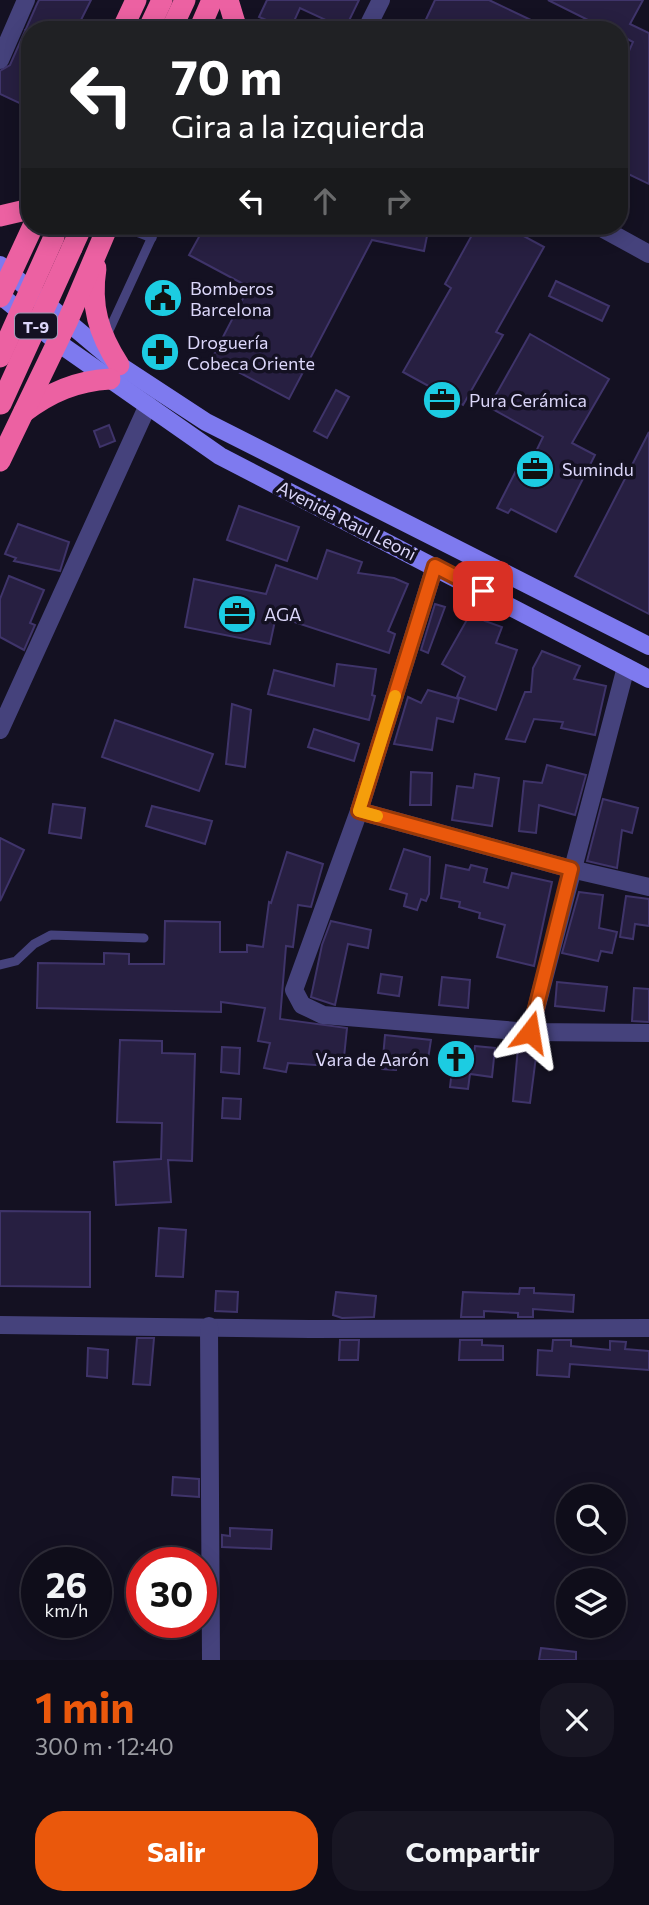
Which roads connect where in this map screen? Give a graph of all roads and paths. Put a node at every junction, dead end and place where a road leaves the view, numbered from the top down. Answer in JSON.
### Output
{"nodes":[{"id":1,"x":26,"y":0,"type":"edge"},
{"id":2,"x":136,"y":0,"type":"edge"},
{"id":3,"x":162,"y":0,"type":"edge"},
{"id":4,"x":185,"y":0,"type":"edge"},
{"id":5,"x":212,"y":0,"type":"edge"},
{"id":6,"x":228,"y":0,"type":"edge"},
{"id":7,"x":381,"y":0,"type":"edge"},
{"id":8,"x":126,"y":21,"type":"edge"},
{"id":9,"x":152,"y":21,"type":"edge"},
{"id":10,"x":175,"y":21,"type":"edge"},
{"id":11,"x":202,"y":21,"type":"edge"},
{"id":12,"x":236,"y":21,"type":"edge"},
{"id":13,"x":370,"y":21,"type":"edge"},
{"id":14,"x":0,"y":60,"type":"edge"},
{"id":15,"x":21,"y":211,"type":"edge"},
{"id":16,"x":0,"y":216,"type":"edge"},
{"id":17,"x":27,"y":235,"type":"edge"},
{"id":18,"x":108,"y":235,"type":"edge"},
{"id":19,"x":109,"y":235,"type":"edge"},
{"id":20,"x":141,"y":235,"type":"edge"},
{"id":21,"x":153,"y":235,"type":"edge"},
{"id":22,"x":614,"y":235,"type":"edge"},
{"id":23,"x":61,"y":237,"type":"edge"},
{"id":24,"x":152,"y":238,"type":"junction"},
{"id":25,"x":649,"y":254,"type":"edge"},
{"id":26,"x":5,"y":269,"type":"edge"},
{"id":27,"x":0,"y":296,"type":"edge"},
{"id":28,"x":68,"y":320,"type":"junction"},
{"id":29,"x":104,"y":341,"type":"junction"},
{"id":30,"x":57,"y":342,"type":"junction"},
{"id":31,"x":0,"y":357,"type":"edge"},
{"id":32,"x":115,"y":372,"type":"junction"},
{"id":33,"x":0,"y":404,"type":"edge"},
{"id":34,"x":148,"y":405,"type":"junction"},
{"id":35,"x":22,"y":413,"type":"junction"},
{"id":36,"x":0,"y":461,"type":"edge"},
{"id":37,"x":435,"y":566,"type":"junction"},
{"id":38,"x":649,"y":646,"type":"edge"},
{"id":39,"x":626,"y":667,"type":"junction"},
{"id":40,"x":649,"y":679,"type":"edge"},
{"id":41,"x":0,"y":730,"type":"edge"},
{"id":42,"x":359,"y":811,"type":"junction"},
{"id":43,"x":571,"y":869,"type":"junction"},
{"id":44,"x":649,"y":887,"type":"edge"},
{"id":45,"x":144,"y":938,"type":"dead end"},
{"id":46,"x":0,"y":965,"type":"edge"},
{"id":47,"x":530,"y":1032,"type":"junction"},
{"id":48,"x":649,"y":1032,"type":"edge"},
{"id":49,"x":0,"y":1325,"type":"edge"},
{"id":50,"x":209,"y":1326,"type":"junction"},
{"id":51,"x":649,"y":1328,"type":"edge"},
{"id":52,"x":211,"y":1660,"type":"edge"}],
"edges":[{"from":1,"to":14,"type":"street"},
{"from":2,"to":8,"type":"highway"},
{"from":3,"to":9,"type":"highway"},
{"from":4,"to":10,"type":"highway"},
{"from":5,"to":11,"type":"highway"},
{"from":6,"to":12,"type":"highway"},
{"from":7,"to":13,"type":"street"},
{"from":15,"to":16,"type":"highway"},
{"from":17,"to":26,"type":"highway","number":"T-9"},
{"from":18,"to":28,"type":"highway","number":"T-9"},
{"from":19,"to":29,"type":"highway"},
{"from":20,"to":24,"type":"lane"},
{"from":21,"to":24,"type":"lane"},
{"from":22,"to":25,"type":"street"},
{"from":23,"to":31,"type":"highway","number":"T-9","bridge":true},
{"from":23,"to":33,"type":"highway","number":"T-9","bridge":true},
{"from":24,"to":29,"type":"lane"},
{"from":26,"to":27,"type":"highway","number":"T-9"},
{"from":26,"to":28,"type":"main road","name":"Avenida Raul Leoni"},
{"from":27,"to":30,"type":"main road","name":"Avenida Raul Leoni"},
{"from":28,"to":30,"type":"highway","number":"T-9"},
{"from":28,"to":32,"type":"main road","name":"Avenida Raul Leoni"},
{"from":29,"to":32,"type":"highway"},
{"from":30,"to":32,"type":"main road","name":"Avenida Raul Leoni"},
{"from":30,"to":35,"type":"highway","number":"T-9"},
{"from":32,"to":34,"type":"main road","name":"Avenida Raul Leoni"},
{"from":32,"to":35,"type":"highway"},
{"from":32,"to":38,"type":"main road","name":"Avenida Raul Leoni"},
{"from":34,"to":37,"type":"main road","name":"Avenida Raul Leoni"},
{"from":34,"to":41,"type":"street"},
{"from":35,"to":36,"type":"highway","number":"T-9"},
{"from":37,"to":39,"type":"main road","name":"Avenida Raul Leoni"},
{"from":37,"to":42,"type":"street"},
{"from":39,"to":40,"type":"main road","name":"Avenida Raul Leoni"},
{"from":39,"to":43,"type":"street"},
{"from":42,"to":43,"type":"street"},
{"from":42,"to":47,"type":"street"},
{"from":43,"to":44,"type":"street"},
{"from":43,"to":47,"type":"street"},
{"from":45,"to":46,"type":"lane"},
{"from":47,"to":48,"type":"street"},
{"from":49,"to":50,"type":"street"},
{"from":50,"to":51,"type":"street"},
{"from":50,"to":52,"type":"street"}]}
